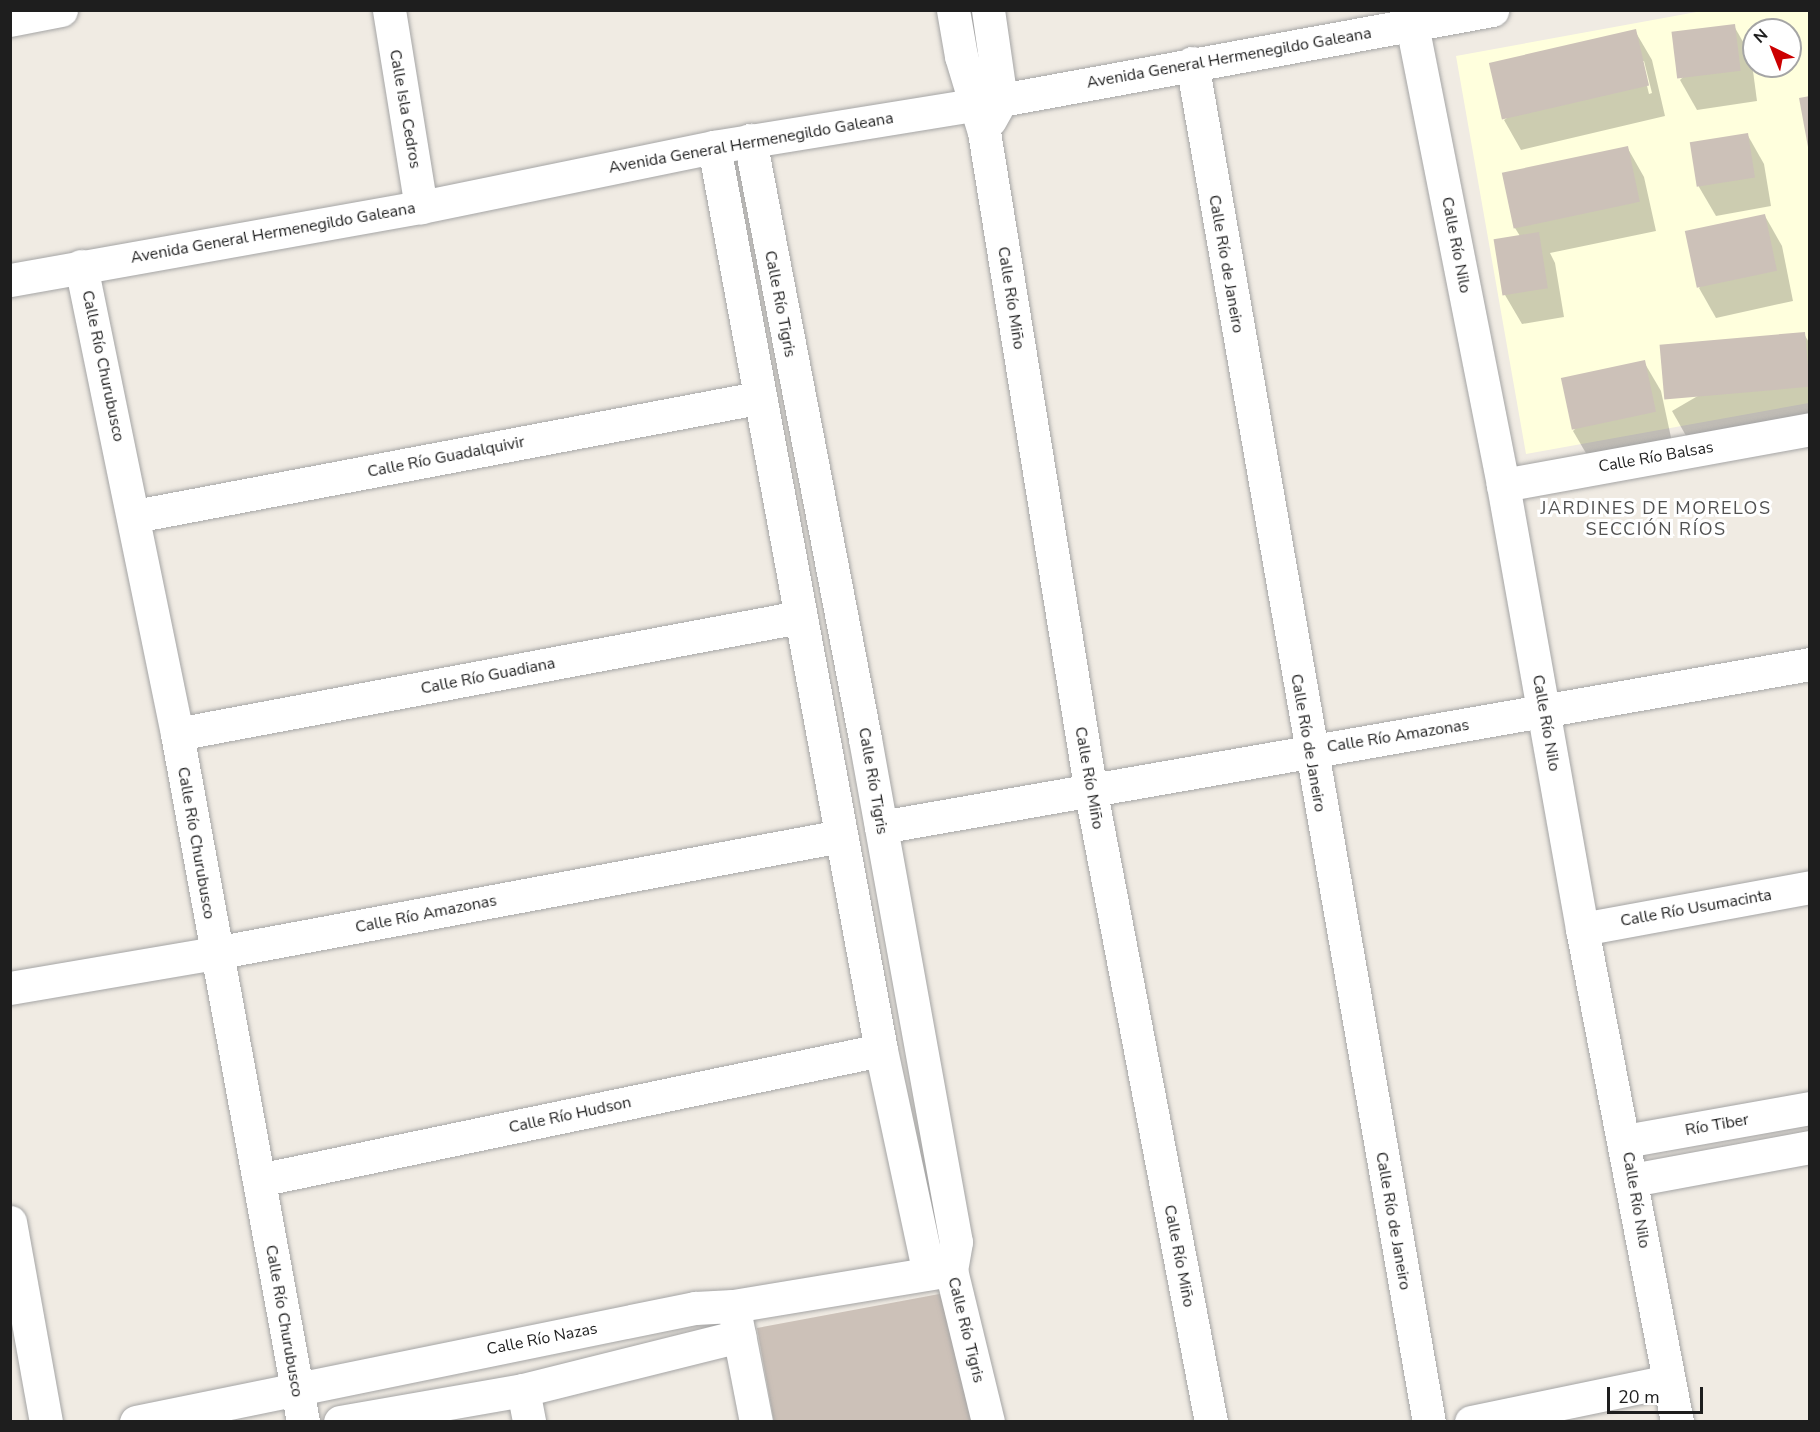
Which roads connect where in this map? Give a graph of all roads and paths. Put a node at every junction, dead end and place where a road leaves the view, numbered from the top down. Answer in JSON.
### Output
{"nodes":[{"id":1,"x":388,"y":10,"type":"edge"},
{"id":2,"x":953,"y":10,"type":"edge"},
{"id":3,"x":988,"y":10,"type":"edge"},
{"id":4,"x":1492,"y":10,"type":"edge"},
{"id":5,"x":49,"y":12,"type":"edge"},
{"id":6,"x":10,"y":20,"type":"edge"},
{"id":7,"x":1412,"y":25,"type":"junction"},
{"id":8,"x":1192,"y":63,"type":"junction"},
{"id":9,"x":986,"y":112,"type":"junction"},
{"id":10,"x":750,"y":140,"type":"junction"},
{"id":11,"x":714,"y":147,"type":"junction"},
{"id":12,"x":421,"y":207,"type":"junction"},
{"id":13,"x":81,"y":266,"type":"junction"},
{"id":14,"x":10,"y":280,"type":"edge"},
{"id":15,"x":757,"y":398,"type":"junction"},
{"id":16,"x":1809,"y":429,"type":"edge"},
{"id":17,"x":1503,"y":485,"type":"junction"},
{"id":18,"x":135,"y":516,"type":"junction"},
{"id":19,"x":799,"y":617,"type":"junction"},
{"id":20,"x":1809,"y":664,"type":"edge"},
{"id":21,"x":1545,"y":713,"type":"junction"},
{"id":22,"x":177,"y":734,"type":"junction"},
{"id":23,"x":866,"y":740,"type":"junction"},
{"id":24,"x":824,"y":748,"type":"junction"},
{"id":25,"x":1309,"y":750,"type":"junction"},
{"id":26,"x":1091,"y":793,"type":"junction"},
{"id":27,"x":881,"y":827,"type":"junction"},
{"id":28,"x":841,"y":836,"type":"junction"},
{"id":29,"x":1809,"y":887,"type":"edge"},
{"id":30,"x":1582,"y":929,"type":"junction"},
{"id":31,"x":216,"y":953,"type":"junction"},
{"id":32,"x":10,"y":988,"type":"edge"},
{"id":33,"x":881,"y":1050,"type":"junction"},
{"id":34,"x":1809,"y":1108,"type":"edge"},
{"id":35,"x":1625,"y":1141,"type":"junction"},
{"id":36,"x":1809,"y":1147,"type":"edge"},
{"id":37,"x":259,"y":1180,"type":"junction"},
{"id":38,"x":1632,"y":1180,"type":"junction"},
{"id":39,"x":10,"y":1222,"type":"edge"},
{"id":40,"x":940,"y":1272,"type":"junction"},
{"id":41,"x":736,"y":1321,"type":"junction"},
{"id":42,"x":412,"y":1365,"type":"junction"},
{"id":43,"x":1670,"y":1382,"type":"junction"},
{"id":44,"x":297,"y":1389,"type":"junction"},
{"id":45,"x":523,"y":1390,"type":"junction"},
{"id":46,"x":420,"y":1408,"type":"junction"},
{"id":47,"x":46,"y":1422,"type":"edge"},
{"id":48,"x":136,"y":1422,"type":"edge"},
{"id":49,"x":303,"y":1422,"type":"edge"},
{"id":50,"x":340,"y":1422,"type":"edge"},
{"id":51,"x":529,"y":1422,"type":"edge"},
{"id":52,"x":756,"y":1422,"type":"edge"},
{"id":53,"x":988,"y":1422,"type":"edge"},
{"id":54,"x":1211,"y":1422,"type":"edge"},
{"id":55,"x":1429,"y":1422,"type":"edge"},
{"id":56,"x":1471,"y":1422,"type":"edge"},
{"id":57,"x":1677,"y":1422,"type":"edge"}],
"edges":[{"from":1,"to":12,"type":"street","name":"Calle Isla Cedros"},
{"from":2,"to":9,"type":"street"},
{"from":3,"to":9,"type":"street"},
{"from":4,"to":7,"type":"street","name":"Avenida General Hermenegildo Galeana"},
{"from":5,"to":6,"type":"street"},
{"from":7,"to":8,"type":"street","name":"Avenida General Hermenegildo Galeana"},
{"from":7,"to":17,"type":"street","name":"Calle Río Nilo"},
{"from":8,"to":9,"type":"street","name":"Avenida General Hermenegildo Galeana"},
{"from":8,"to":25,"type":"street","name":"Calle Río de Janeiro"},
{"from":9,"to":10,"type":"street","name":"Avenida General Hermenegildo Galeana"},
{"from":9,"to":26,"type":"street","name":"Calle Río Miño"},
{"from":10,"to":11,"type":"street","name":"Avenida General Hermenegildo Galeana"},
{"from":10,"to":23,"type":"street","name":"Calle Río Tigris"},
{"from":11,"to":12,"type":"street","name":"Avenida General Hermenegildo Galeana"},
{"from":11,"to":15,"type":"street","name":"Calle Río Tigris"},
{"from":12,"to":13,"type":"street","name":"Avenida General Hermenegildo Galeana"},
{"from":13,"to":14,"type":"street","name":"Avenida General Hermenegildo Galeana"},
{"from":13,"to":18,"type":"street","name":"Calle Río Churubusco"},
{"from":15,"to":18,"type":"street","name":"Calle Río Guadalquivir"},
{"from":15,"to":19,"type":"street","name":"Calle Río Tigris"},
{"from":16,"to":17,"type":"street","name":"Calle Río Balsas"},
{"from":17,"to":21,"type":"street","name":"Calle Río Nilo"},
{"from":18,"to":22,"type":"street","name":"Calle Río Churubusco"},
{"from":19,"to":22,"type":"street","name":"Calle Río Guadiana"},
{"from":19,"to":24,"type":"street","name":"Calle Río Tigris"},
{"from":20,"to":21,"type":"street","name":"Calle Río Amazonas"},
{"from":21,"to":25,"type":"street","name":"Calle Río Amazonas"},
{"from":21,"to":30,"type":"street","name":"Calle Río Nilo"},
{"from":22,"to":31,"type":"street","name":"Calle Río Churubusco"},
{"from":23,"to":24,"type":"street"},
{"from":23,"to":27,"type":"street","name":"Calle Río Tigris"},
{"from":24,"to":28,"type":"street","name":"Calle Río Tigris"},
{"from":25,"to":26,"type":"street","name":"Calle Río Amazonas"},
{"from":25,"to":55,"type":"street","name":"Calle Río de Janeiro"},
{"from":26,"to":27,"type":"street","name":"Calle Río Amazonas"},
{"from":26,"to":54,"type":"street","name":"Calle Río Miño"},
{"from":27,"to":40,"type":"street","name":"Calle Río Tigris"},
{"from":28,"to":31,"type":"street","name":"Calle Río Amazonas"},
{"from":28,"to":33,"type":"street","name":"Calle Río Tigris"},
{"from":29,"to":30,"type":"street","name":"Calle Río Usumacinta"},
{"from":30,"to":35,"type":"street","name":"Calle Río Nilo"},
{"from":31,"to":32,"type":"street","name":"Calle Río Amazonas"},
{"from":31,"to":37,"type":"street","name":"Calle Río Churubusco"},
{"from":33,"to":37,"type":"street","name":"Calle Río Hudson"},
{"from":33,"to":40,"type":"street","name":"Calle Río Tigris"},
{"from":34,"to":35,"type":"street","name":"Río Tiber"},
{"from":35,"to":38,"type":"street","name":"Calle Río Nilo"},
{"from":36,"to":38,"type":"street"},
{"from":37,"to":44,"type":"street","name":"Calle Río Churubusco"},
{"from":38,"to":43,"type":"street","name":"Calle Río Nilo"},
{"from":39,"to":47,"type":"street"},
{"from":40,"to":41,"type":"street","name":"Calle Río Nazas"},
{"from":40,"to":53,"type":"street","name":"Calle Río Tigris"},
{"from":41,"to":42,"type":"street","name":"Calle Río Nazas"},
{"from":41,"to":45,"type":"street","name":"Calle Río Nazas"},
{"from":41,"to":52,"type":"street"},
{"from":42,"to":44,"type":"street","name":"Calle Río Nazas"},
{"from":42,"to":46,"type":"street"},
{"from":43,"to":56,"type":"street"},
{"from":43,"to":57,"type":"street","name":"Calle Río Nilo"},
{"from":44,"to":48,"type":"street","name":"Calle Río Nazas"},
{"from":44,"to":49,"type":"street","name":"Calle Río Churubusco"},
{"from":45,"to":46,"type":"street","name":"Calle Río Nazas"},
{"from":45,"to":51,"type":"street"},
{"from":46,"to":50,"type":"street","name":"Calle Río Nazas"}]}
